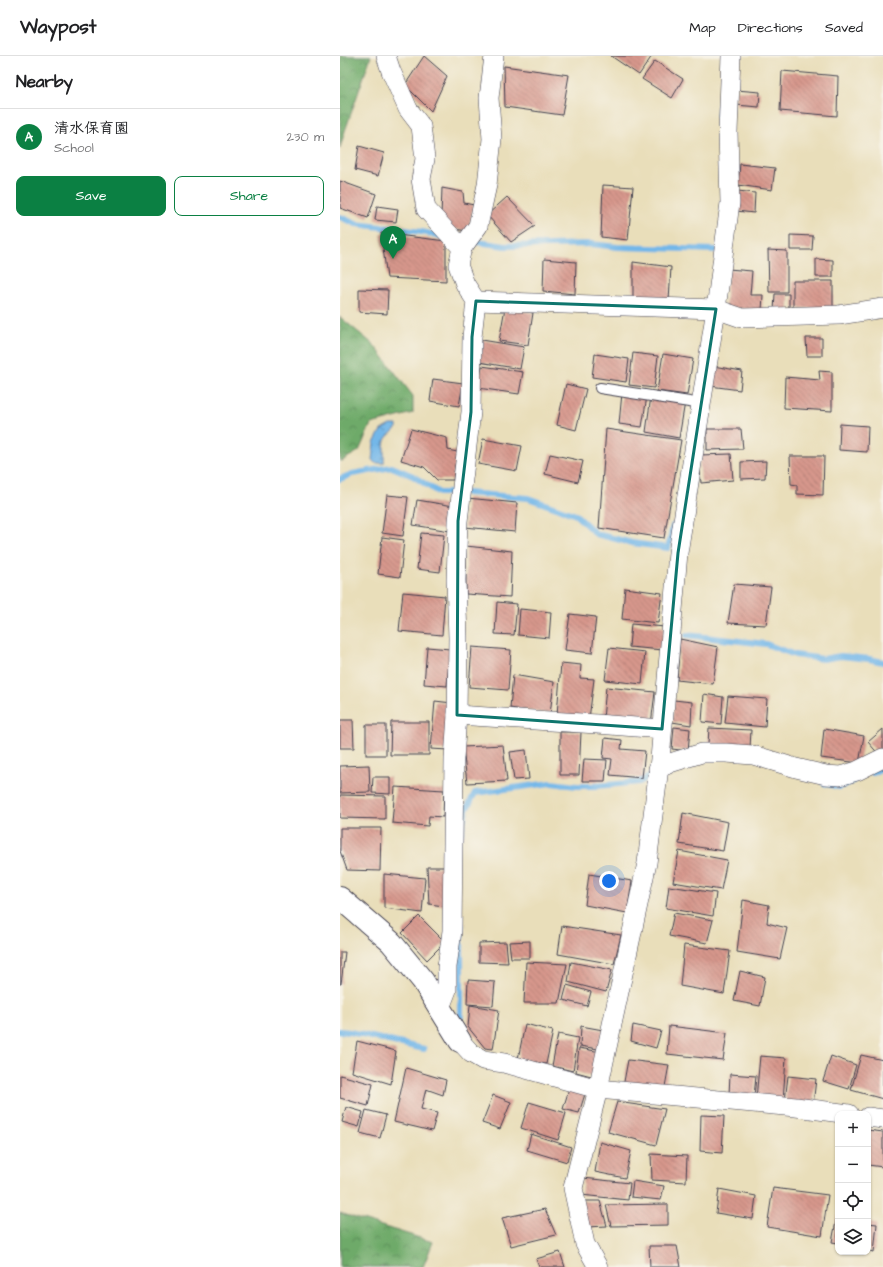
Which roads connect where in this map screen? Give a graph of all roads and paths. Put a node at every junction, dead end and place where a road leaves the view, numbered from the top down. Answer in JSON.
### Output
{"nodes":[{"id":1,"x":386,"y":56,"type":"edge"},
{"id":2,"x":494,"y":56,"type":"edge"},
{"id":3,"x":731,"y":56,"type":"edge"},
{"id":4,"x":462,"y":248,"type":"junction"},
{"id":5,"x":476,"y":301,"type":"junction"},
{"id":6,"x":883,"y":308,"type":"edge"},
{"id":7,"x":716,"y":309,"type":"junction"},
{"id":8,"x":600,"y":388,"type":"dead end"},
{"id":9,"x":702,"y":404,"type":"junction"},
{"id":10,"x":458,"y":716,"type":"junction"},
{"id":11,"x":662,"y":729,"type":"junction"},
{"id":12,"x":883,"y":758,"type":"edge"},
{"id":13,"x":658,"y":769,"type":"junction"},
{"id":14,"x":340,"y":898,"type":"edge"},
{"id":15,"x":440,"y":1008,"type":"junction"},
{"id":16,"x":460,"y":1041,"type":"joint"},
{"id":17,"x":598,"y":1089,"type":"junction"},
{"id":18,"x":835,"y":1112,"type":"edge"},
{"id":19,"x":871,"y":1117,"type":"edge"},
{"id":20,"x":883,"y":1119,"type":"edge"},
{"id":21,"x":598,"y":1267,"type":"edge"}],
"edges":[{"from":1,"to":4,"type":"street"},
{"from":2,"to":4,"type":"street"},
{"from":3,"to":7,"type":"street"},
{"from":4,"to":5,"type":"street"},
{"from":5,"to":7,"type":"street"},
{"from":5,"to":10,"type":"street"},
{"from":6,"to":7,"type":"street"},
{"from":7,"to":9,"type":"street"},
{"from":8,"to":9,"type":"lane"},
{"from":9,"to":11,"type":"street"},
{"from":10,"to":11,"type":"street"},
{"from":10,"to":15,"type":"street"},
{"from":11,"to":13,"type":"street"},
{"from":12,"to":13,"type":"street"},
{"from":13,"to":17,"type":"street"},
{"from":14,"to":15,"type":"street"},
{"from":15,"to":16,"type":"street"},
{"from":16,"to":17,"type":"street"},
{"from":17,"to":18,"type":"street"},
{"from":17,"to":21,"type":"street"},
{"from":19,"to":20,"type":"street"}]}
